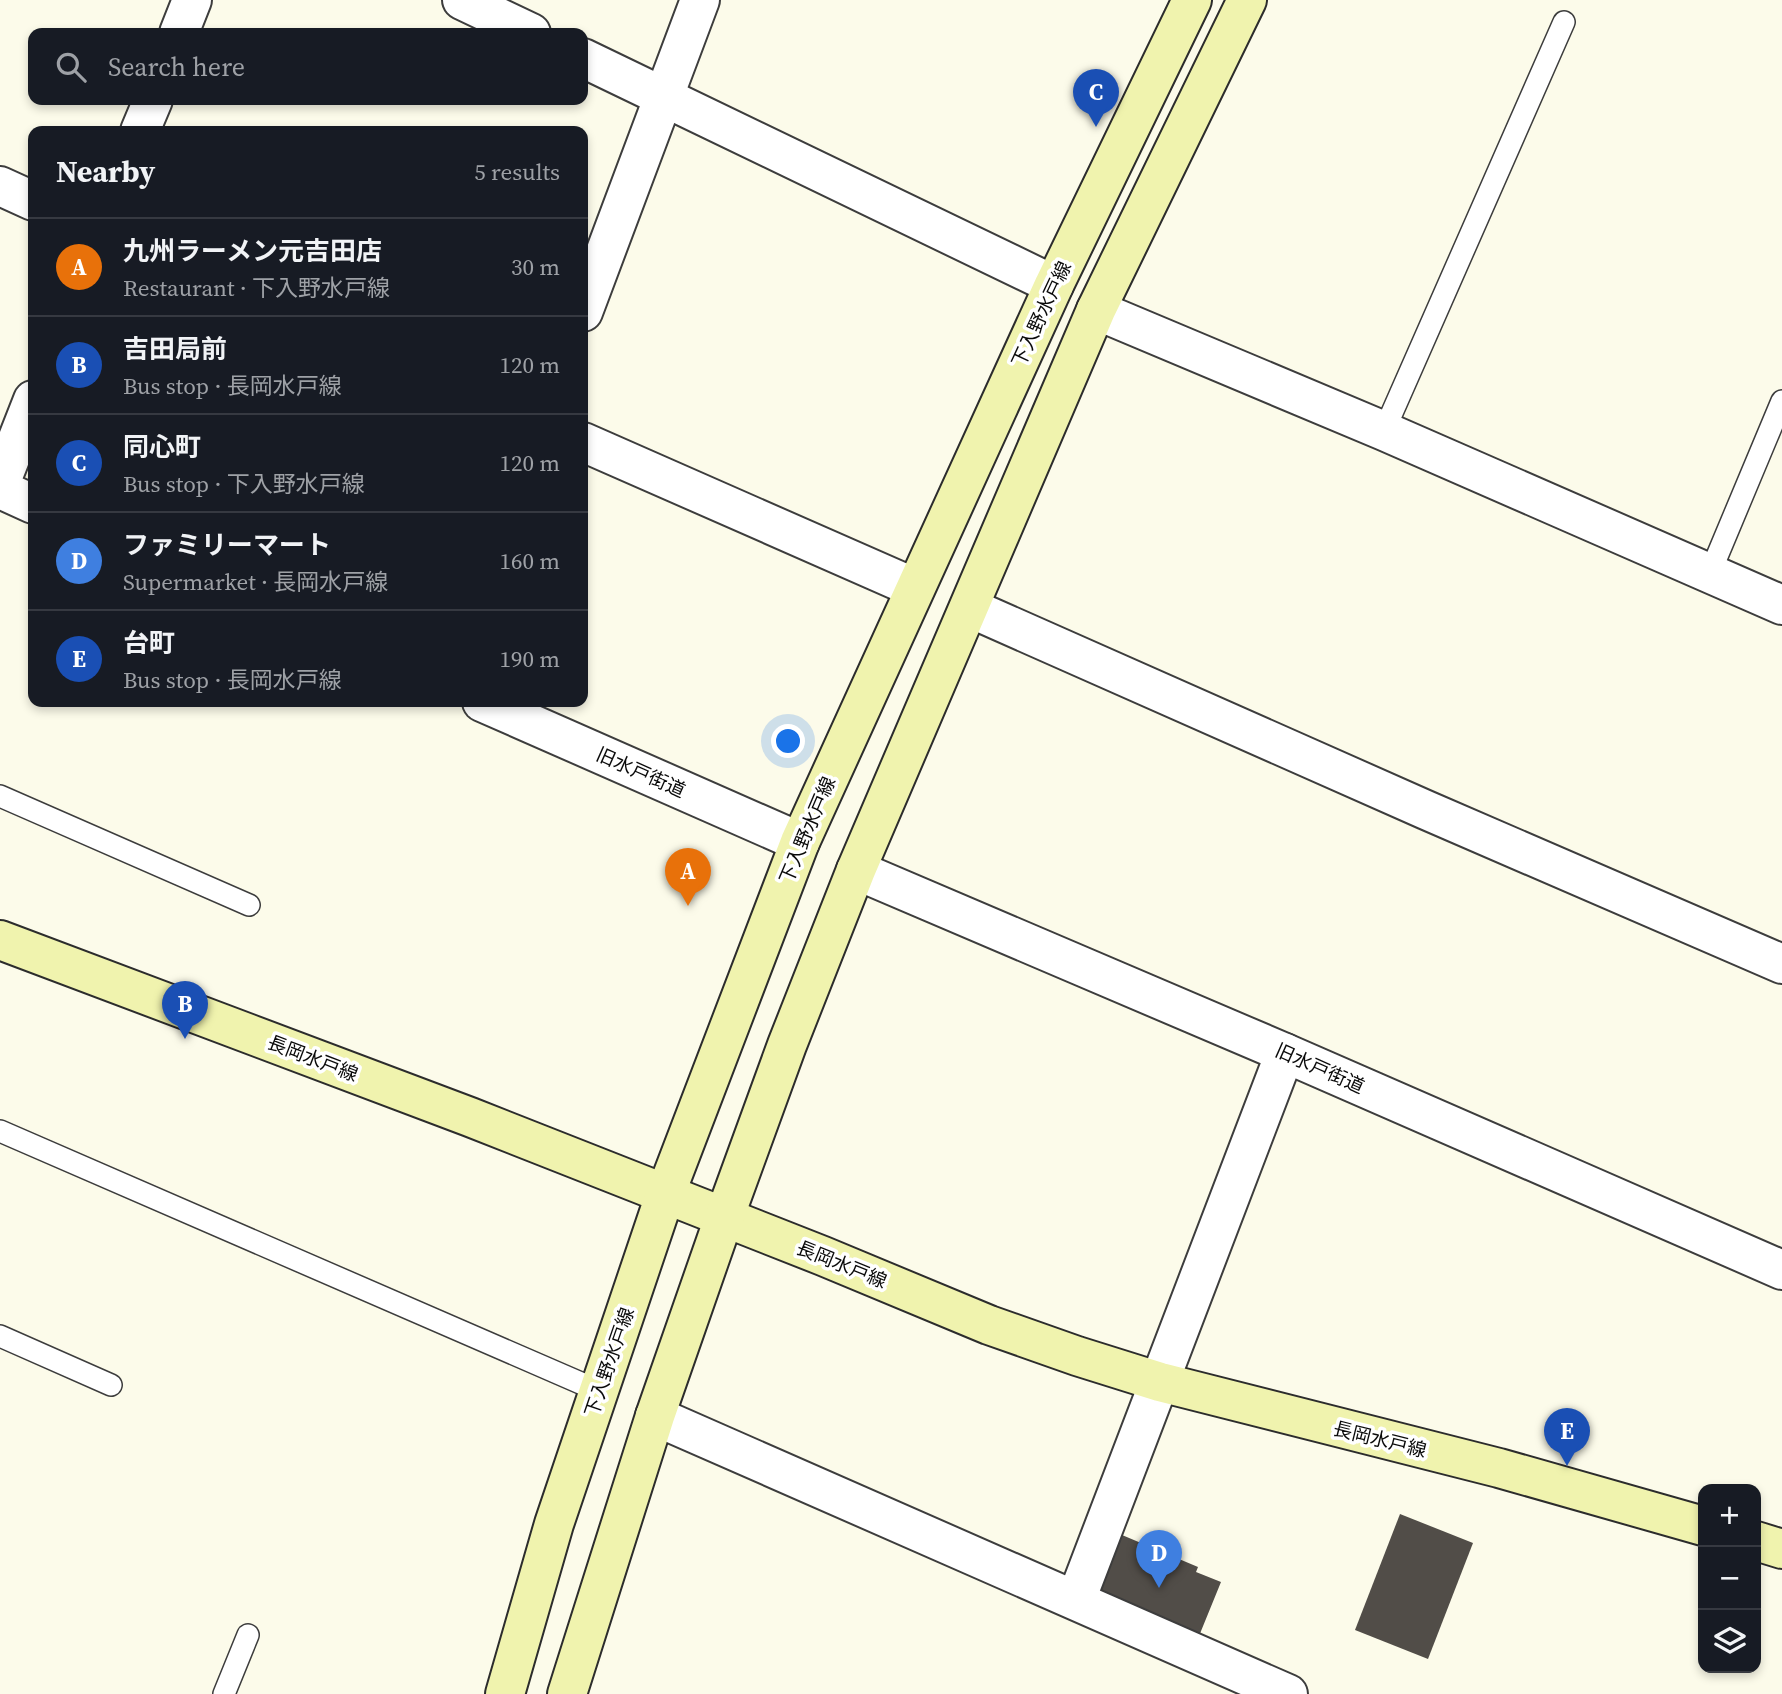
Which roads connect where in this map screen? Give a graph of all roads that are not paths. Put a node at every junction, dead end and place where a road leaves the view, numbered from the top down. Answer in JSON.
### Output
{"nodes":[{"id":1,"x":192,"y":0,"type":"edge"},
{"id":2,"x":462,"y":0,"type":"edge"},
{"id":3,"x":700,"y":0,"type":"edge"},
{"id":4,"x":1192,"y":0,"type":"edge"},
{"id":5,"x":1247,"y":0,"type":"edge"},
{"id":6,"x":1564,"y":22,"type":"dead end"},
{"id":7,"x":181,"y":28,"type":"edge"},
{"id":8,"x":521,"y":28,"type":"edge"},
{"id":9,"x":588,"y":60,"type":"edge"},
{"id":10,"x":664,"y":97,"type":"junction"},
{"id":11,"x":151,"y":105,"type":"edge"},
{"id":12,"x":142,"y":126,"type":"edge"},
{"id":13,"x":0,"y":186,"type":"edge"},
{"id":14,"x":28,"y":199,"type":"edge"},
{"id":15,"x":1054,"y":285,"type":"junction"},
{"id":16,"x":588,"y":299,"type":"edge"},
{"id":17,"x":1096,"y":310,"type":"junction"},
{"id":18,"x":1782,"y":401,"type":"edge"},
{"id":19,"x":28,"y":413,"type":"edge"},
{"id":20,"x":1384,"y":430,"type":"junction"},
{"id":21,"x":588,"y":444,"type":"edge"},
{"id":22,"x":0,"y":487,"type":"edge"},
{"id":23,"x":28,"y":501,"type":"edge"},
{"id":24,"x":1710,"y":573,"type":"junction"},
{"id":25,"x":915,"y":588,"type":"junction"},
{"id":26,"x":1782,"y":605,"type":"edge"},
{"id":27,"x":970,"y":608,"type":"junction"},
{"id":28,"x":493,"y":707,"type":"edge"},
{"id":29,"x":0,"y":796,"type":"edge"},
{"id":30,"x":800,"y":842,"type":"junction"},
{"id":31,"x":856,"y":870,"type":"junction"},
{"id":32,"x":249,"y":905,"type":"dead end"},
{"id":33,"x":0,"y":940,"type":"edge"},
{"id":34,"x":1782,"y":964,"type":"edge"},
{"id":35,"x":1285,"y":1053,"type":"junction"},
{"id":36,"x":0,"y":1131,"type":"edge"},
{"id":37,"x":666,"y":1195,"type":"junction"},
{"id":38,"x":724,"y":1217,"type":"junction"},
{"id":39,"x":1782,"y":1270,"type":"edge"},
{"id":40,"x":0,"y":1336,"type":"edge"},
{"id":41,"x":1160,"y":1382,"type":"junction"},
{"id":42,"x":111,"y":1385,"type":"dead end"},
{"id":43,"x":599,"y":1391,"type":"junction"},
{"id":44,"x":655,"y":1416,"type":"junction"},
{"id":45,"x":1698,"y":1526,"type":"edge"},
{"id":46,"x":1761,"y":1543,"type":"edge"},
{"id":47,"x":1782,"y":1549,"type":"edge"},
{"id":48,"x":1076,"y":1600,"type":"junction"},
{"id":49,"x":248,"y":1635,"type":"dead end"},
{"id":50,"x":224,"y":1694,"type":"edge"},
{"id":51,"x":505,"y":1694,"type":"edge"},
{"id":52,"x":567,"y":1694,"type":"edge"},
{"id":53,"x":1288,"y":1694,"type":"edge"}],
"edges":[{"from":1,"to":7,"type":"street"},
{"from":2,"to":8,"type":"street"},
{"from":3,"to":10,"type":"street"},
{"from":4,"to":15,"type":"main road","name":"下入野水戸線"},
{"from":5,"to":17,"type":"main road"},
{"from":6,"to":20,"type":"lane"},
{"from":9,"to":10,"type":"street"},
{"from":10,"to":15,"type":"street"},
{"from":10,"to":16,"type":"street"},
{"from":11,"to":12,"type":"street"},
{"from":13,"to":14,"type":"street"},
{"from":15,"to":25,"type":"main road","name":"下入野水戸線"},
{"from":17,"to":20,"type":"street"},
{"from":17,"to":27,"type":"main road"},
{"from":18,"to":24,"type":"lane"},
{"from":19,"to":22,"type":"street"},
{"from":20,"to":24,"type":"street"},
{"from":21,"to":25,"type":"street"},
{"from":22,"to":23,"type":"street"},
{"from":24,"to":26,"type":"street"},
{"from":25,"to":30,"type":"main road","name":"下入野水戸線"},
{"from":27,"to":31,"type":"main road"},
{"from":27,"to":34,"type":"street"},
{"from":28,"to":30,"type":"street","name":"旧水戸街道"},
{"from":29,"to":32,"type":"lane"},
{"from":30,"to":37,"type":"main road","name":"下入野水戸線"},
{"from":31,"to":35,"type":"street","name":"旧水戸街道"},
{"from":31,"to":38,"type":"main road"},
{"from":33,"to":37,"type":"main road","name":"長岡水戸線"},
{"from":35,"to":39,"type":"street","name":"旧水戸街道"},
{"from":35,"to":41,"type":"street"},
{"from":36,"to":43,"type":"lane"},
{"from":37,"to":38,"type":"main road","name":"長岡水戸線"},
{"from":37,"to":43,"type":"main road","name":"下入野水戸線"},
{"from":38,"to":41,"type":"main road","name":"長岡水戸線"},
{"from":38,"to":44,"type":"main road"},
{"from":40,"to":42,"type":"lane"},
{"from":41,"to":45,"type":"main road","name":"長岡水戸線"},
{"from":41,"to":48,"type":"street"},
{"from":43,"to":51,"type":"main road","name":"下入野水戸線"},
{"from":44,"to":48,"type":"street"},
{"from":44,"to":52,"type":"main road"},
{"from":46,"to":47,"type":"main road"},
{"from":48,"to":53,"type":"street"},
{"from":49,"to":50,"type":"lane"}]}
